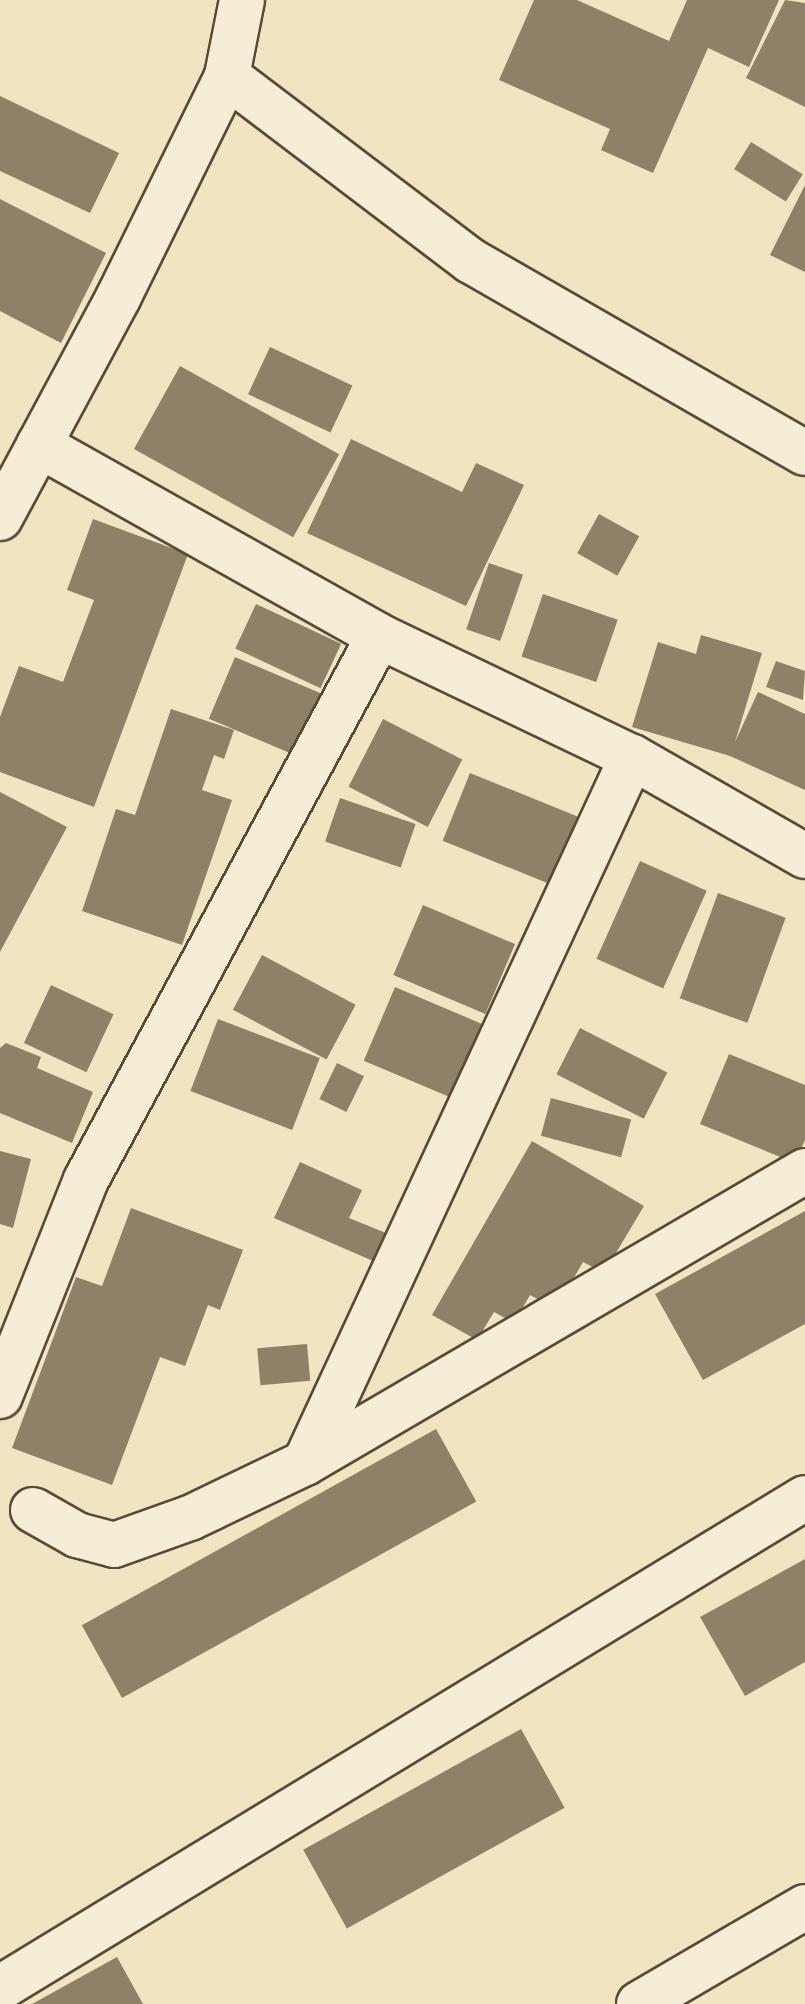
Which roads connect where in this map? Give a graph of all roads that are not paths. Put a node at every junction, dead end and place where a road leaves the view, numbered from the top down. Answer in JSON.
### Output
{"nodes":[{"id":1,"x":242,"y":0,"type":"edge"},
{"id":2,"x":227,"y":76,"type":"junction"},
{"id":3,"x":39,"y":445,"type":"junction"},
{"id":4,"x":805,"y":453,"type":"edge"},
{"id":5,"x":0,"y":518,"type":"edge"},
{"id":6,"x":379,"y":636,"type":"junction"},
{"id":7,"x":632,"y":757,"type":"junction"},
{"id":8,"x":805,"y":856,"type":"edge"},
{"id":9,"x":805,"y":1171,"type":"edge"},
{"id":10,"x":0,"y":1396,"type":"edge"},
{"id":11,"x":305,"y":1463,"type":"junction"},
{"id":12,"x":805,"y":1498,"type":"edge"},
{"id":13,"x":33,"y":1510,"type":"dead end"},
{"id":14,"x":805,"y":1907,"type":"edge"},
{"id":15,"x":0,"y":1988,"type":"edge"},
{"id":16,"x":639,"y":2004,"type":"edge"}],
"edges":[{"from":1,"to":2,"type":"street"},
{"from":2,"to":3,"type":"street"},
{"from":2,"to":4,"type":"street"},
{"from":3,"to":5,"type":"street"},
{"from":3,"to":6,"type":"street"},
{"from":6,"to":7,"type":"street"},
{"from":6,"to":10,"type":"street"},
{"from":7,"to":8,"type":"street"},
{"from":7,"to":11,"type":"street"},
{"from":9,"to":11,"type":"street"},
{"from":11,"to":13,"type":"street"},
{"from":12,"to":15,"type":"street"},
{"from":14,"to":16,"type":"street"}]}
